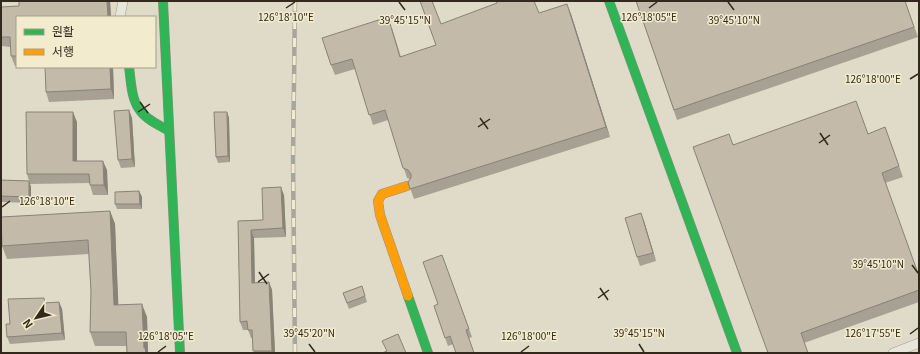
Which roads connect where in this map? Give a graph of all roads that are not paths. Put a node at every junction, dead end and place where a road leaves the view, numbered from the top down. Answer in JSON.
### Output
{"nodes":[{"id":1,"x":123,"y":1,"type":"edge"},
{"id":2,"x":163,"y":1,"type":"edge"},
{"id":3,"x":609,"y":1,"type":"edge"},
{"id":4,"x":120,"y":16,"type":"edge"},
{"id":5,"x":129,"y":68,"type":"edge"},
{"id":6,"x":169,"y":131,"type":"junction"},
{"id":7,"x":407,"y":186,"type":"edge"},
{"id":8,"x":919,"y":343,"type":"edge"},
{"id":9,"x":180,"y":353,"type":"edge"},
{"id":10,"x":428,"y":353,"type":"edge"},
{"id":11,"x":737,"y":353,"type":"edge"},
{"id":12,"x":893,"y":353,"type":"edge"}],
"edges":[{"from":1,"to":4,"type":"street"},
{"from":2,"to":6,"type":"street"},
{"from":3,"to":11,"type":"street"},
{"from":5,"to":6,"type":"street"},
{"from":6,"to":9,"type":"street"},
{"from":7,"to":10,"type":"street"},
{"from":8,"to":12,"type":"street"}]}
